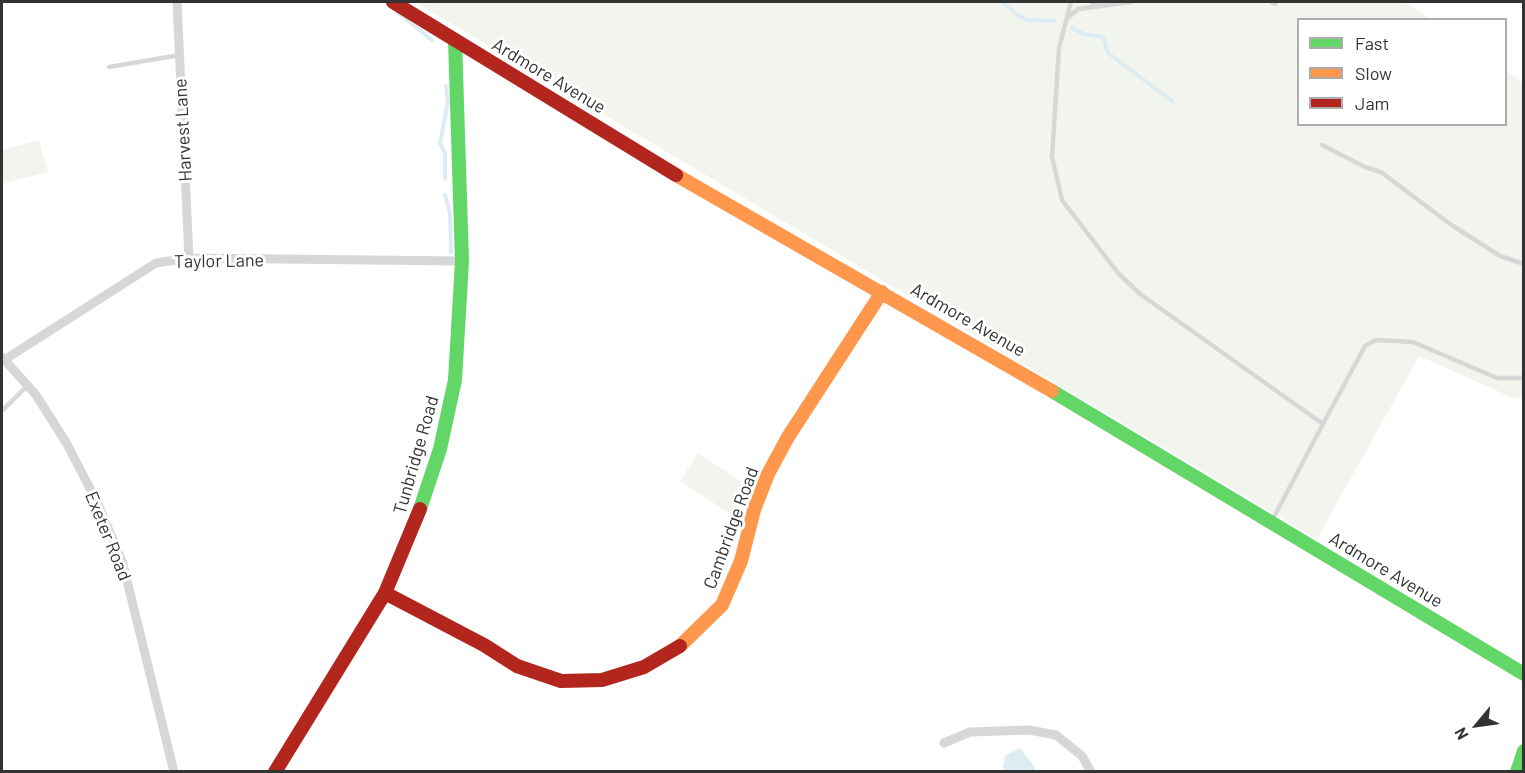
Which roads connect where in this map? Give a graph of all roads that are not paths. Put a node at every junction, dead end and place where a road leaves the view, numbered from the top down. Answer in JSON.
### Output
{"nodes":[{"id":1,"x":177,"y":2,"type":"edge"},
{"id":2,"x":393,"y":2,"type":"edge"},
{"id":3,"x":1071,"y":2,"type":"edge"},
{"id":4,"x":1090,"y":2,"type":"edge"},
{"id":5,"x":1131,"y":2,"type":"edge"},
{"id":6,"x":1103,"y":6,"type":"junction"},
{"id":7,"x":1069,"y":17,"type":"junction"},
{"id":8,"x":455,"y":40,"type":"junction"},
{"id":9,"x":180,"y":55,"type":"junction"},
{"id":10,"x":109,"y":67,"type":"dead end"},
{"id":11,"x":1322,"y":145,"type":"dead end"},
{"id":12,"x":189,"y":258,"type":"junction"},
{"id":13,"x":462,"y":261,"type":"junction"},
{"id":14,"x":1524,"y":264,"type":"edge"},
{"id":15,"x":882,"y":292,"type":"junction"},
{"id":16,"x":3,"y":359,"type":"edge"},
{"id":17,"x":1524,"y":378,"type":"edge"},
{"id":18,"x":27,"y":386,"type":"junction"},
{"id":19,"x":2,"y":411,"type":"edge"},
{"id":20,"x":1323,"y":424,"type":"junction"},
{"id":21,"x":1275,"y":515,"type":"dead end"},
{"id":22,"x":385,"y":593,"type":"junction"},
{"id":23,"x":1524,"y":674,"type":"edge"},
{"id":24,"x":944,"y":743,"type":"dead end"},
{"id":25,"x":1524,"y":751,"type":"edge"},
{"id":26,"x":278,"y":770,"type":"edge"},
{"id":27,"x":174,"y":771,"type":"edge"},
{"id":28,"x":1091,"y":771,"type":"edge"},
{"id":29,"x":1517,"y":771,"type":"edge"}],
"edges":[{"from":1,"to":9,"type":"street","name":"Harvest Lane"},
{"from":2,"to":8,"type":"street","name":"Ardmore Avenue"},
{"from":3,"to":7,"type":"lane"},
{"from":4,"to":6,"type":"lane"},
{"from":5,"to":6,"type":"lane"},
{"from":6,"to":7,"type":"lane"},
{"from":7,"to":20,"type":"lane"},
{"from":8,"to":13,"type":"street","name":"Tunbridge Road"},
{"from":8,"to":15,"type":"street","name":"Ardmore Avenue"},
{"from":9,"to":10,"type":"lane"},
{"from":9,"to":12,"type":"street","name":"Harvest Lane"},
{"from":11,"to":14,"type":"lane"},
{"from":12,"to":13,"type":"street","name":"Taylor Lane"},
{"from":12,"to":16,"type":"street","name":"Taylor Lane"},
{"from":13,"to":22,"type":"street","name":"Tunbridge Road"},
{"from":15,"to":22,"type":"street","name":"Cambridge Road"},
{"from":15,"to":23,"type":"street","name":"Ardmore Avenue"},
{"from":16,"to":18,"type":"street","name":"Exeter Road"},
{"from":17,"to":20,"type":"lane"},
{"from":18,"to":19,"type":"lane"},
{"from":18,"to":27,"type":"street","name":"Exeter Road"},
{"from":20,"to":21,"type":"lane"},
{"from":22,"to":26,"type":"street","name":"Tunbridge Road"},
{"from":24,"to":28,"type":"street"},
{"from":25,"to":29,"type":"street"}]}
